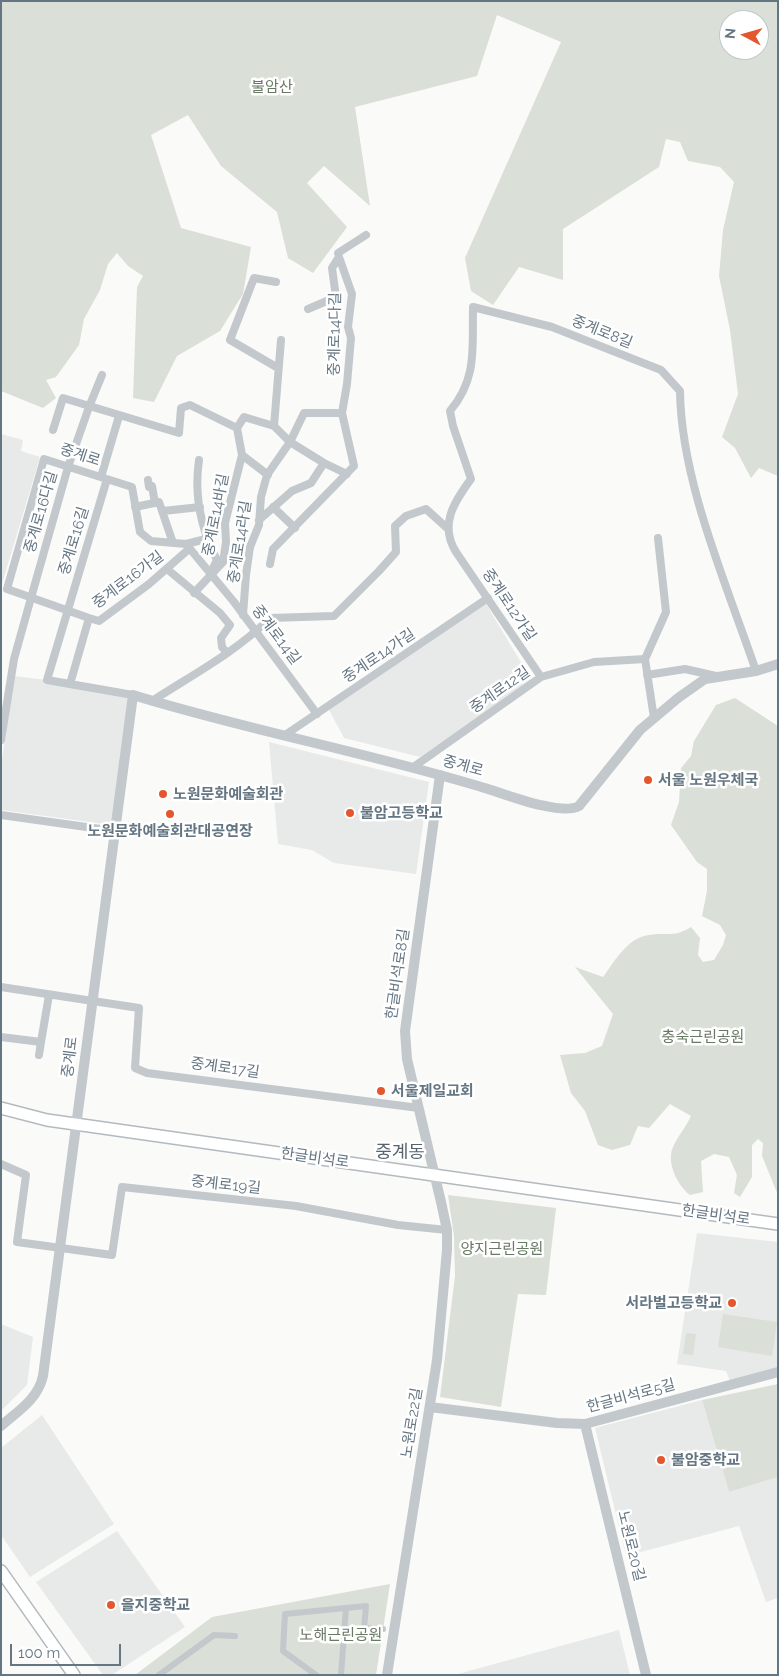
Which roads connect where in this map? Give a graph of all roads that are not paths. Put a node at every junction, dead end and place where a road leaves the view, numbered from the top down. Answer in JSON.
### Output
{"nodes":[{"id":1,"x":366,"y":235,"type":"dead end"},
{"id":2,"x":339,"y":258,"type":"junction"},
{"id":3,"x":276,"y":282,"type":"dead end"},
{"id":4,"x":308,"y":309,"type":"dead end"},
{"id":5,"x":281,"y":340,"type":"dead end"},
{"id":6,"x":278,"y":368,"type":"junction"},
{"id":7,"x":102,"y":375,"type":"dead end"},
{"id":8,"x":89,"y":406,"type":"junction"},
{"id":9,"x":342,"y":413,"type":"junction"},
{"id":10,"x":119,"y":416,"type":"junction"},
{"id":11,"x":274,"y":426,"type":"junction"},
{"id":12,"x":237,"y":428,"type":"junction"},
{"id":13,"x":53,"y":430,"type":"dead end"},
{"id":14,"x":290,"y":442,"type":"junction"},
{"id":15,"x":242,"y":456,"type":"junction"},
{"id":16,"x":198,"y":460,"type":"dead end"},
{"id":17,"x":324,"y":463,"type":"junction"},
{"id":18,"x":68,"y":467,"type":"junction"},
{"id":19,"x":347,"y":474,"type":"junction"},
{"id":20,"x":268,"y":475,"type":"junction"},
{"id":21,"x":104,"y":478,"type":"junction"},
{"id":22,"x":148,"y":480,"type":"dead end"},
{"id":23,"x":155,"y":503,"type":"junction"},
{"id":24,"x":135,"y":507,"type":"junction"},
{"id":25,"x":200,"y":507,"type":"junction"},
{"id":26,"x":273,"y":507,"type":"junction"},
{"id":27,"x":163,"y":511,"type":"junction"},
{"id":28,"x":259,"y":520,"type":"junction"},
{"id":29,"x":294,"y":528,"type":"junction"},
{"id":30,"x":447,"y":528,"type":"junction"},
{"id":31,"x":658,"y":538,"type":"dead end"},
{"id":32,"x":206,"y":539,"type":"junction"},
{"id":33,"x":173,"y":543,"type":"junction"},
{"id":34,"x":188,"y":546,"type":"junction"},
{"id":35,"x":270,"y":564,"type":"dead end"},
{"id":36,"x":167,"y":569,"type":"junction"},
{"id":37,"x":210,"y":574,"type":"junction"},
{"id":38,"x":194,"y":593,"type":"junction"},
{"id":39,"x":31,"y":598,"type":"junction"},
{"id":40,"x":488,"y":598,"type":"junction"},
{"id":41,"x":67,"y":611,"type":"junction"},
{"id":42,"x":243,"y":615,"type":"junction"},
{"id":43,"x":88,"y":618,"type":"junction"},
{"id":44,"x":256,"y":632,"type":"junction"},
{"id":45,"x":227,"y":653,"type":"junction"},
{"id":46,"x":645,"y":659,"type":"junction"},
{"id":47,"x":778,"y":664,"type":"edge"},
{"id":48,"x":756,"y":671,"type":"junction"},
{"id":49,"x":647,"y":675,"type":"junction"},
{"id":50,"x":717,"y":676,"type":"junction"},
{"id":51,"x":541,"y":677,"type":"junction"},
{"id":52,"x":70,"y":684,"type":"junction"},
{"id":53,"x":133,"y":695,"type":"junction"},
{"id":54,"x":152,"y":701,"type":"junction"},
{"id":55,"x":318,"y":714,"type":"junction"},
{"id":56,"x":654,"y":718,"type":"junction"},
{"id":57,"x":285,"y":735,"type":"junction"},
{"id":58,"x":1,"y":740,"type":"edge"},
{"id":59,"x":412,"y":768,"type":"junction"},
{"id":60,"x":440,"y":775,"type":"junction"},
{"id":61,"x":1,"y":815,"type":"edge"},
{"id":62,"x":115,"y":831,"type":"junction"},
{"id":63,"x":1,"y":988,"type":"edge"},
{"id":64,"x":49,"y":995,"type":"junction"},
{"id":65,"x":92,"y":1003,"type":"junction"},
{"id":66,"x":1,"y":1037,"type":"edge"},
{"id":67,"x":41,"y":1042,"type":"junction"},
{"id":68,"x":39,"y":1055,"type":"dead end"},
{"id":69,"x":1,"y":1108,"type":"edge"},
{"id":70,"x":419,"y":1108,"type":"junction"},
{"id":71,"x":77,"y":1123,"type":"junction"},
{"id":72,"x":1,"y":1164,"type":"edge"},
{"id":73,"x":436,"y":1175,"type":"junction"},
{"id":74,"x":778,"y":1224,"type":"edge"},
{"id":75,"x":447,"y":1230,"type":"junction"},
{"id":76,"x":60,"y":1248,"type":"junction"},
{"id":77,"x":778,"y":1372,"type":"edge"},
{"id":78,"x":430,"y":1407,"type":"junction"},
{"id":79,"x":586,"y":1424,"type":"junction"},
{"id":80,"x":1,"y":1426,"type":"edge"},
{"id":81,"x":1,"y":1571,"type":"edge"},
{"id":82,"x":346,"y":1608,"type":"junction"},
{"id":83,"x":383,"y":1630,"type":"dead end"},
{"id":84,"x":235,"y":1636,"type":"dead end"},
{"id":85,"x":73,"y":1675,"type":"edge"},
{"id":86,"x":159,"y":1675,"type":"edge"},
{"id":87,"x":316,"y":1675,"type":"edge"},
{"id":88,"x":341,"y":1675,"type":"edge"},
{"id":89,"x":387,"y":1675,"type":"edge"},
{"id":90,"x":646,"y":1675,"type":"edge"}],
"edges":[{"from":1,"to":2,"type":"street"},
{"from":2,"to":4,"type":"street","name":"중계로14다길"},
{"from":2,"to":9,"type":"street","name":"중계로14다길"},
{"from":3,"to":6,"type":"street"},
{"from":5,"to":6,"type":"street"},
{"from":6,"to":11,"type":"street"},
{"from":7,"to":8,"type":"street","name":"중계로16다길"},
{"from":8,"to":10,"type":"street"},
{"from":8,"to":13,"type":"street"},
{"from":8,"to":18,"type":"street","name":"중계로16다길"},
{"from":9,"to":14,"type":"street","name":"중계로14라길"},
{"from":9,"to":19,"type":"street","name":"중계로14다길"},
{"from":10,"to":12,"type":"street"},
{"from":10,"to":21,"type":"street","name":"중계로16길"},
{"from":11,"to":12,"type":"street"},
{"from":11,"to":14,"type":"street"},
{"from":12,"to":15,"type":"street","name":"중계로14바길"},
{"from":14,"to":17,"type":"street"},
{"from":14,"to":20,"type":"street","name":"중계로14라길"},
{"from":15,"to":20,"type":"street"},
{"from":15,"to":37,"type":"street","name":"중계로14바길"},
{"from":16,"to":25,"type":"street"},
{"from":17,"to":19,"type":"street"},
{"from":17,"to":26,"type":"street"},
{"from":18,"to":21,"type":"street","name":"중계로"},
{"from":18,"to":39,"type":"street","name":"중계로16다길"},
{"from":18,"to":39,"type":"street","name":"중계로"},
{"from":19,"to":29,"type":"street"},
{"from":20,"to":28,"type":"street","name":"중계로14라길"},
{"from":21,"to":24,"type":"street"},
{"from":21,"to":41,"type":"street","name":"중계로16길"},
{"from":22,"to":23,"type":"street"},
{"from":23,"to":24,"type":"street"},
{"from":23,"to":27,"type":"street"},
{"from":24,"to":33,"type":"street"},
{"from":25,"to":27,"type":"street"},
{"from":25,"to":32,"type":"street"},
{"from":26,"to":28,"type":"street"},
{"from":26,"to":29,"type":"street"},
{"from":27,"to":33,"type":"street"},
{"from":28,"to":42,"type":"street","name":"중계로14라길"},
{"from":29,"to":35,"type":"street"},
{"from":30,"to":40,"type":"street","name":"중계로12가길"},
{"from":30,"to":44,"type":"street"},
{"from":30,"to":48,"type":"street","name":"중계로8길"},
{"from":31,"to":46,"type":"street"},
{"from":32,"to":34,"type":"street"},
{"from":32,"to":37,"type":"street"},
{"from":33,"to":34,"type":"street"},
{"from":34,"to":36,"type":"street","name":"중계로16가길"},
{"from":34,"to":37,"type":"street","name":"중계로14길"},
{"from":36,"to":38,"type":"street"},
{"from":36,"to":43,"type":"street","name":"중계로16가길"},
{"from":37,"to":38,"type":"street"},
{"from":37,"to":42,"type":"street","name":"중계로14길"},
{"from":38,"to":45,"type":"street"},
{"from":39,"to":41,"type":"street"},
{"from":39,"to":58,"type":"street","name":"중계로16다길"},
{"from":40,"to":51,"type":"street","name":"중계로12가길"},
{"from":40,"to":55,"type":"street","name":"중계로14가길"},
{"from":41,"to":43,"type":"street"},
{"from":41,"to":52,"type":"street","name":"중계로16길"},
{"from":42,"to":44,"type":"street","name":"중계로14길"},
{"from":43,"to":52,"type":"street","name":"중계로16가길"},
{"from":44,"to":45,"type":"street"},
{"from":44,"to":55,"type":"street","name":"중계로14길"},
{"from":45,"to":54,"type":"street"},
{"from":46,"to":49,"type":"street"},
{"from":46,"to":51,"type":"street","name":"중계로12길"},
{"from":47,"to":48,"type":"street","name":"중계로"},
{"from":48,"to":50,"type":"street","name":"중계로"},
{"from":49,"to":50,"type":"street","name":"중계로"},
{"from":49,"to":56,"type":"street"},
{"from":50,"to":56,"type":"street","name":"중계로"},
{"from":51,"to":59,"type":"street","name":"중계로12길"},
{"from":52,"to":53,"type":"street","name":"중계로16길"},
{"from":53,"to":54,"type":"street","name":"중계로"},
{"from":53,"to":62,"type":"street","name":"중계로"},
{"from":54,"to":57,"type":"street","name":"중계로"},
{"from":55,"to":57,"type":"street","name":"중계로14가길"},
{"from":56,"to":60,"type":"street","name":"중계로"},
{"from":57,"to":59,"type":"street","name":"중계로"},
{"from":59,"to":60,"type":"street","name":"중계로"},
{"from":60,"to":70,"type":"street","name":"한글비석로8길"},
{"from":61,"to":62,"type":"street"},
{"from":62,"to":65,"type":"street","name":"중계로"},
{"from":63,"to":64,"type":"street"},
{"from":64,"to":65,"type":"street"},
{"from":64,"to":67,"type":"street"},
{"from":65,"to":70,"type":"street","name":"중계로17길"},
{"from":65,"to":71,"type":"street","name":"중계로"},
{"from":66,"to":67,"type":"street"},
{"from":67,"to":68,"type":"street"},
{"from":69,"to":71,"type":"main road","name":"한글비석로"},
{"from":70,"to":73,"type":"street","name":"한글비석로8길"},
{"from":71,"to":73,"type":"main road","name":"한글비석로"},
{"from":71,"to":76,"type":"street","name":"중계로"},
{"from":72,"to":76,"type":"street"},
{"from":73,"to":74,"type":"main road","name":"한글비석로"},
{"from":73,"to":75,"type":"street","name":"노원로22길"},
{"from":75,"to":76,"type":"street","name":"중계로19길"},
{"from":75,"to":78,"type":"street","name":"노원로22길"},
{"from":76,"to":80,"type":"street","name":"중계로"},
{"from":77,"to":79,"type":"street","name":"한글비석로5길"},
{"from":78,"to":79,"type":"street","name":"한글비석로5길"},
{"from":78,"to":89,"type":"street","name":"노원로22길"},
{"from":79,"to":90,"type":"street","name":"노원로20길"},
{"from":81,"to":85,"type":"main road"},
{"from":82,"to":83,"type":"street"},
{"from":82,"to":87,"type":"street"},
{"from":82,"to":88,"type":"street"},
{"from":84,"to":86,"type":"street"}]}
